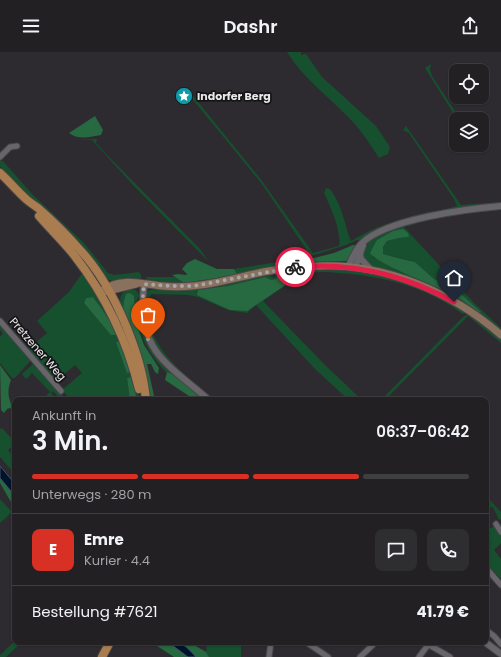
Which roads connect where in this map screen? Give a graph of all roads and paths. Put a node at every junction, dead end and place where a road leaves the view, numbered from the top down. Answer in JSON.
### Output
{"nodes":[{"id":1,"x":17,"y":146,"type":"dead end"},
{"id":2,"x":0,"y":157,"type":"edge"},
{"id":3,"x":0,"y":173,"type":"edge"},
{"id":4,"x":27,"y":200,"type":"junction"},
{"id":5,"x":501,"y":206,"type":"edge"},
{"id":6,"x":368,"y":239,"type":"junction"},
{"id":7,"x":360,"y":254,"type":"junction"},
{"id":8,"x":351,"y":268,"type":"junction"},
{"id":9,"x":372,"y":270,"type":"junction"},
{"id":10,"x":142,"y":284,"type":"junction"},
{"id":11,"x":125,"y":288,"type":"junction"},
{"id":12,"x":108,"y":289,"type":"junction"},
{"id":13,"x":99,"y":292,"type":"junction"},
{"id":14,"x":116,"y":304,"type":"junction"},
{"id":15,"x":0,"y":321,"type":"edge"},
{"id":16,"x":501,"y":335,"type":"edge"},
{"id":17,"x":61,"y":391,"type":"dead end"},
{"id":18,"x":141,"y":397,"type":"edge"},
{"id":19,"x":145,"y":397,"type":"edge"},
{"id":20,"x":205,"y":397,"type":"edge"},
{"id":21,"x":496,"y":524,"type":"dead end"},
{"id":22,"x":501,"y":532,"type":"edge"},
{"id":23,"x":489,"y":571,"type":"edge"},
{"id":24,"x":501,"y":585,"type":"edge"},
{"id":25,"x":489,"y":632,"type":"edge"},
{"id":26,"x":500,"y":641,"type":"edge"},
{"id":27,"x":489,"y":644,"type":"edge"},
{"id":28,"x":108,"y":645,"type":"edge"},
{"id":29,"x":271,"y":645,"type":"edge"},
{"id":30,"x":310,"y":645,"type":"edge"},
{"id":31,"x":373,"y":645,"type":"edge"},
{"id":32,"x":425,"y":645,"type":"edge"},
{"id":33,"x":429,"y":645,"type":"edge"},
{"id":34,"x":493,"y":647,"type":"junction"},
{"id":35,"x":501,"y":654,"type":"edge"},
{"id":36,"x":102,"y":657,"type":"edge"},
{"id":37,"x":269,"y":657,"type":"edge"},
{"id":38,"x":328,"y":657,"type":"edge"},
{"id":39,"x":360,"y":657,"type":"edge"},
{"id":40,"x":419,"y":657,"type":"edge"},
{"id":41,"x":450,"y":657,"type":"edge"}],
"edges":[{"from":1,"to":2,"type":"street"},
{"from":3,"to":4,"type":"main road"},
{"from":4,"to":12,"type":"main road"},
{"from":4,"to":13,"type":"main road"},
{"from":5,"to":6,"type":"street"},
{"from":6,"to":7,"type":"street"},
{"from":6,"to":8,"type":"street"},
{"from":7,"to":8,"type":"street"},
{"from":7,"to":9,"type":"street"},
{"from":8,"to":9,"type":"main road"},
{"from":8,"to":10,"type":"main road"},
{"from":9,"to":16,"type":"main road"},
{"from":10,"to":11,"type":"main road"},
{"from":10,"to":12,"type":"main road"},
{"from":10,"to":20,"type":"street"},
{"from":11,"to":12,"type":"main road"},
{"from":11,"to":14,"type":"main road"},
{"from":12,"to":13,"type":"main road"},
{"from":12,"to":14,"type":"main road"},
{"from":13,"to":18,"type":"main road"},
{"from":14,"to":19,"type":"main road"},
{"from":15,"to":17,"type":"street","name":"Pretzener Weg"},
{"from":21,"to":22,"type":"street"},
{"from":23,"to":24,"type":"street"},
{"from":25,"to":26,"type":"street"},
{"from":26,"to":34,"type":"street"},
{"from":27,"to":34,"type":"street"},
{"from":28,"to":36,"type":"main road"},
{"from":29,"to":37,"type":"street"},
{"from":30,"to":38,"type":"street"},
{"from":31,"to":39,"type":"street"},
{"from":32,"to":40,"type":"street"},
{"from":33,"to":41,"type":"street"},
{"from":34,"to":35,"type":"street"}]}
